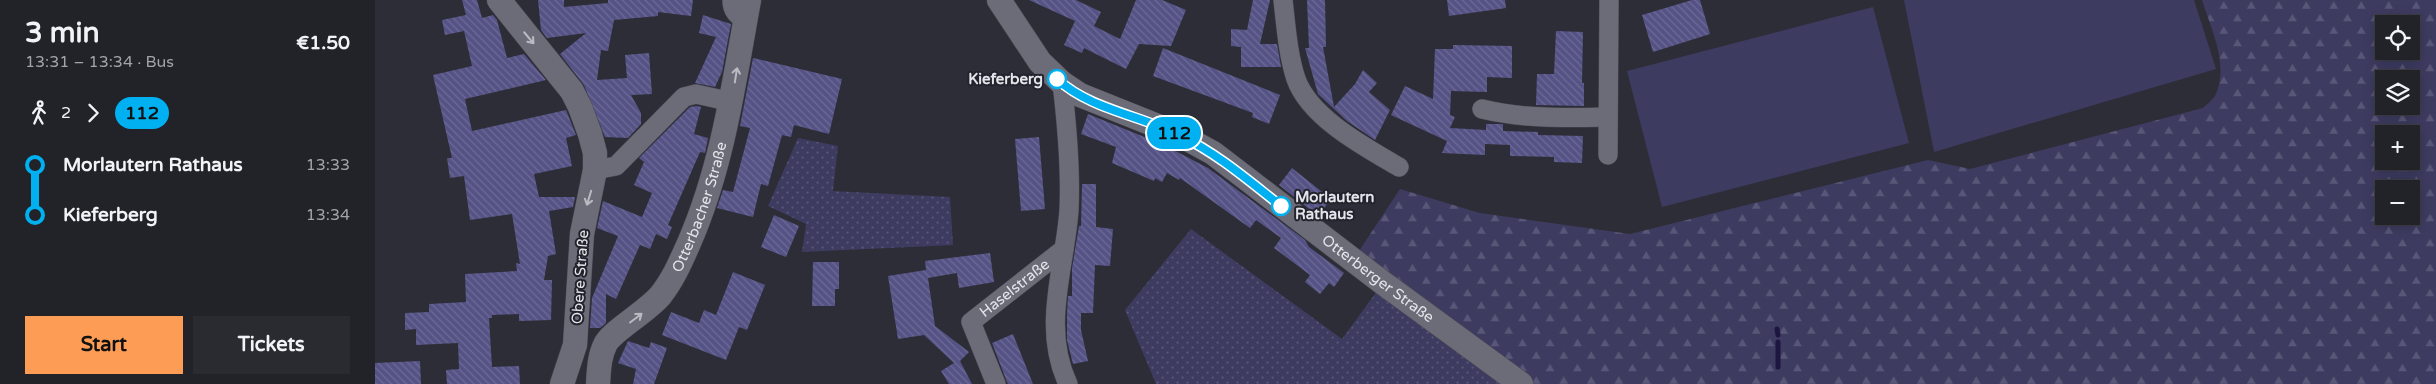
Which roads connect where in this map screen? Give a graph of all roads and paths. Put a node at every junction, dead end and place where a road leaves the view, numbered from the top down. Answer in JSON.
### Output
{"nodes":[{"id":1,"x":499,"y":0,"type":"edge"},
{"id":2,"x":732,"y":0,"type":"edge"},
{"id":3,"x":999,"y":0,"type":"edge"},
{"id":4,"x":1283,"y":0,"type":"edge"},
{"id":5,"x":1609,"y":0,"type":"edge"},
{"id":6,"x":747,"y":10,"type":"edge"},
{"id":7,"x":1062,"y":83,"type":"junction"},
{"id":8,"x":732,"y":102,"type":"junction"},
{"id":9,"x":1482,"y":109,"type":"dead end"},
{"id":10,"x":1608,"y":117,"type":"junction"},
{"id":11,"x":1608,"y":155,"type":"dead end"},
{"id":12,"x":1399,"y":168,"type":"dead end"},
{"id":13,"x":595,"y":170,"type":"junction"},
{"id":14,"x":1063,"y":249,"type":"junction"},
{"id":15,"x":575,"y":345,"type":"junction"},
{"id":16,"x":602,"y":351,"type":"junction"},
{"id":17,"x":562,"y":384,"type":"edge"},
{"id":18,"x":597,"y":384,"type":"edge"},
{"id":19,"x":997,"y":384,"type":"edge"},
{"id":20,"x":1068,"y":384,"type":"edge"},
{"id":21,"x":1521,"y":384,"type":"edge"}],
"edges":[{"from":1,"to":13,"type":"street","name":"Obere Straße","one_way":true},
{"from":2,"to":6,"type":"street"},
{"from":3,"to":7,"type":"street","name":"Otterberger Straße"},
{"from":4,"to":12,"type":"street"},
{"from":5,"to":10,"type":"street"},
{"from":8,"to":6,"type":"street","name":"Otterbacher Straße","one_way":true},
{"from":7,"to":14,"type":"street","name":"Haselstraße"},
{"from":7,"to":21,"type":"street","name":"Otterberger Straße"},
{"from":8,"to":13,"type":"street"},
{"from":16,"to":8,"type":"street","name":"Otterbacher Straße","one_way":true},
{"from":9,"to":10,"type":"street"},
{"from":10,"to":11,"type":"street"},
{"from":13,"to":15,"type":"street","name":"Obere Straße","one_way":true},
{"from":14,"to":19,"type":"street","name":"Haselstraße"},
{"from":14,"to":20,"type":"street","name":"Haselstraße"},
{"from":15,"to":16,"type":"street"},
{"from":15,"to":17,"type":"street","name":"Obere Straße"},
{"from":16,"to":18,"type":"street"}]}
